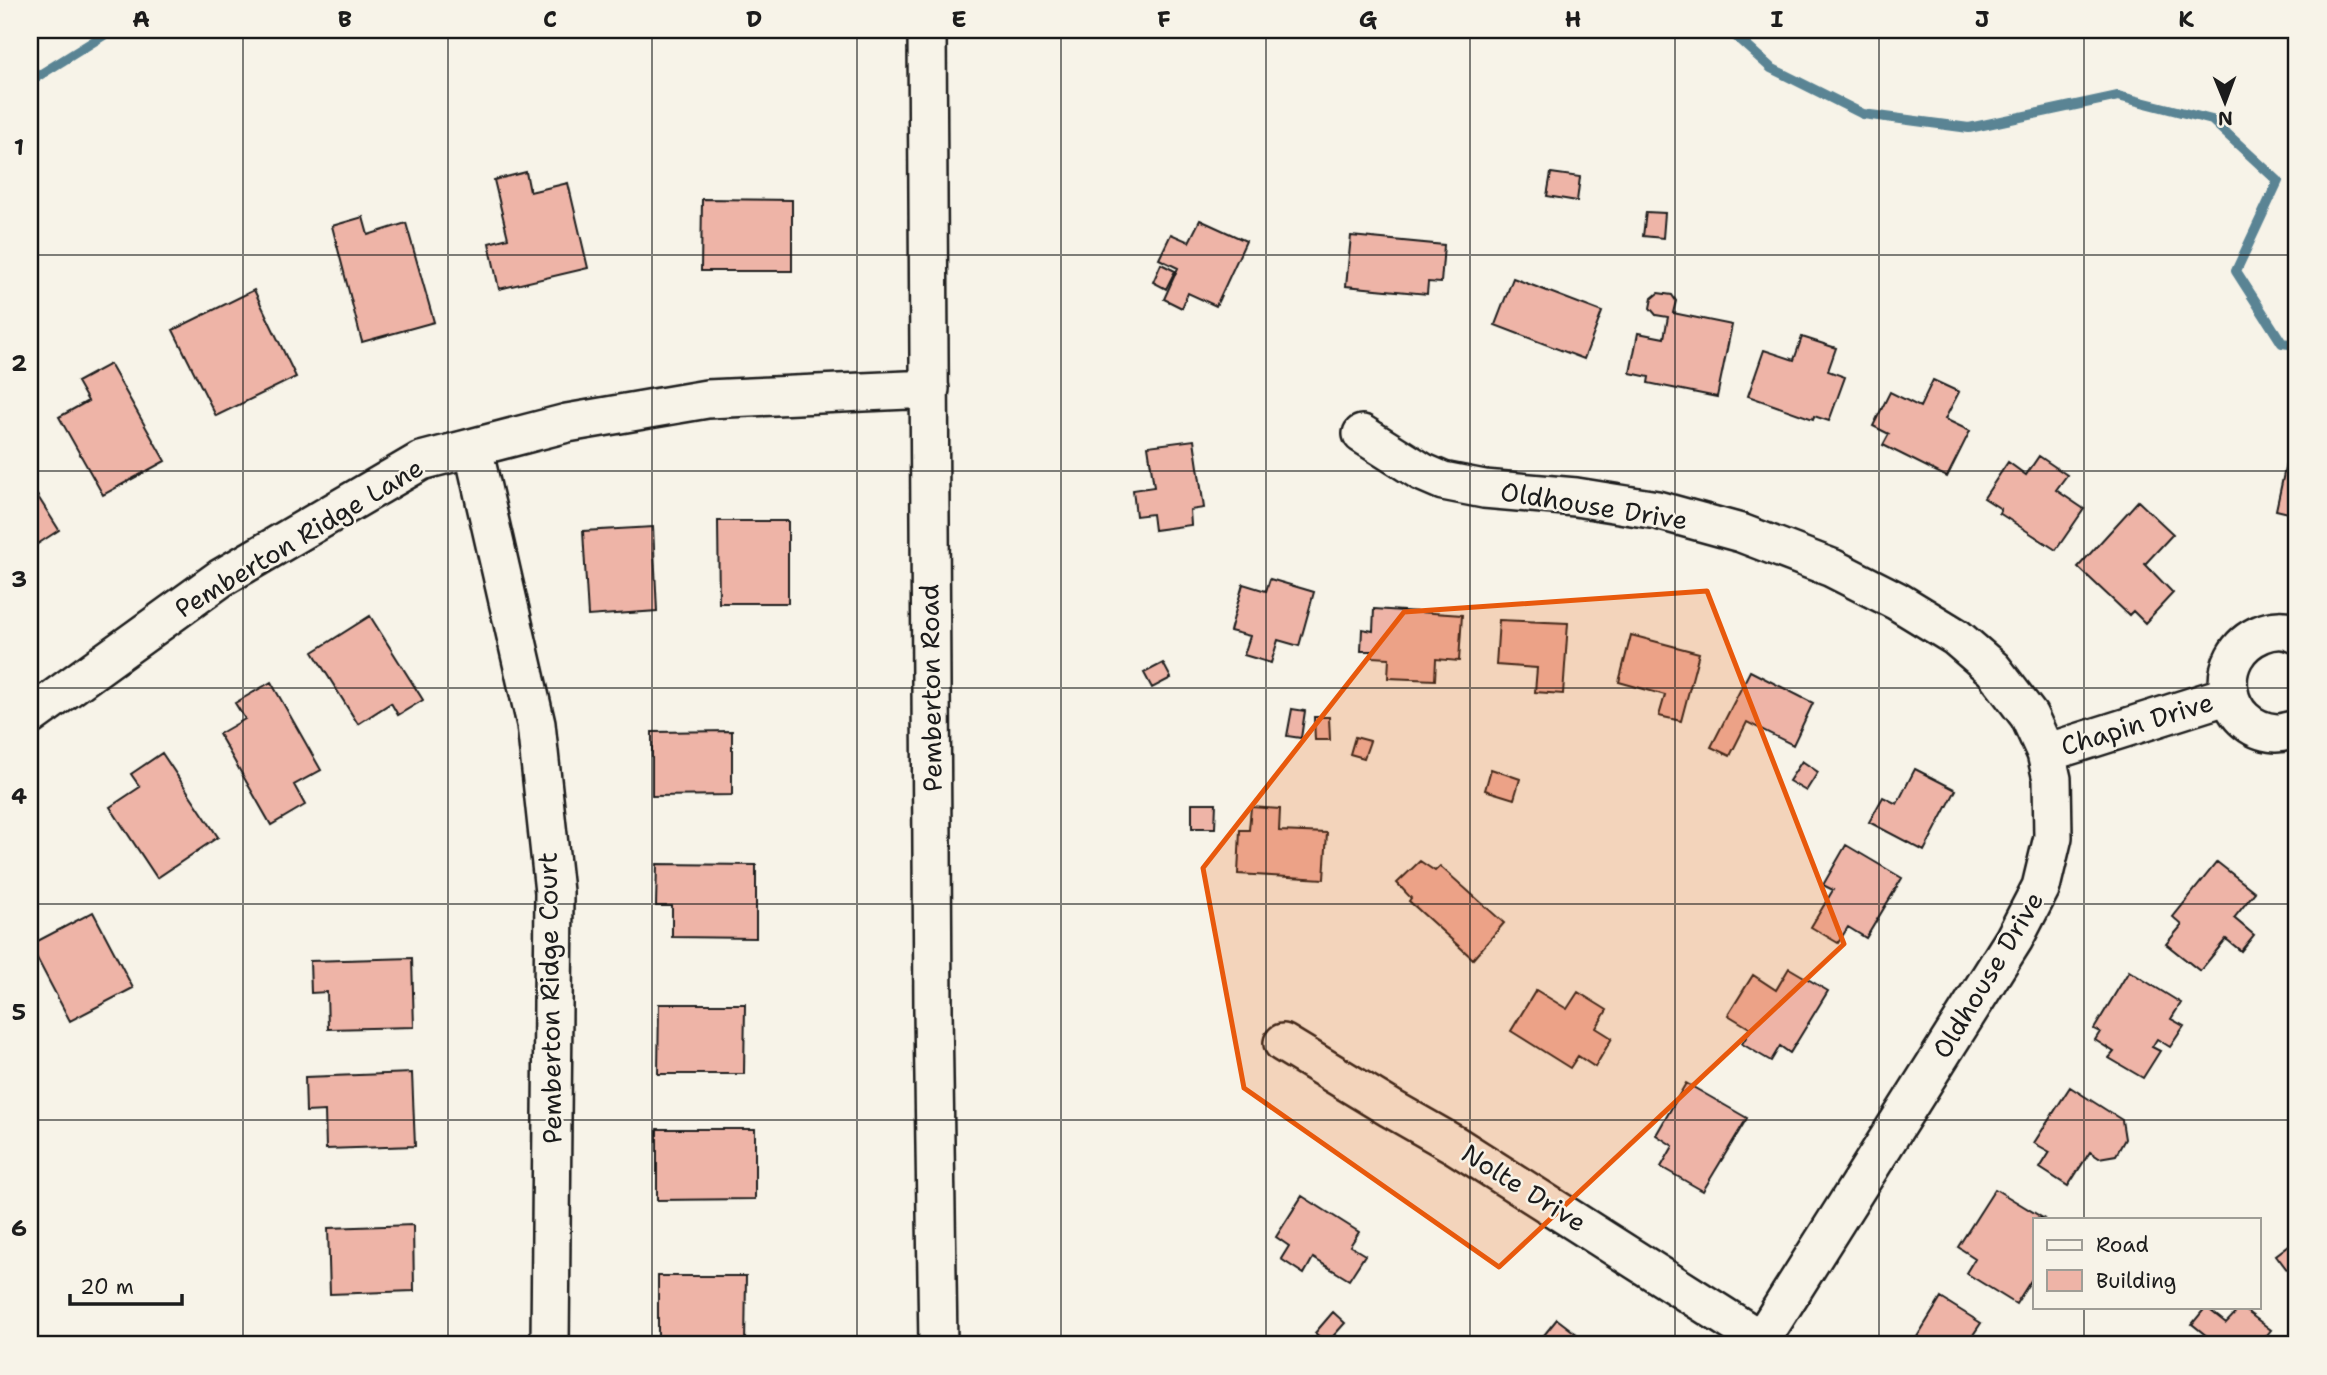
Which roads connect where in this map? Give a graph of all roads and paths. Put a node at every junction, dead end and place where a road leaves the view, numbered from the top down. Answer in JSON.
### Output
{"nodes":[{"id":1,"x":928,"y":30,"type":"edge"},
{"id":2,"x":930,"y":389,"type":"junction"},
{"id":3,"x":1362,"y":434,"type":"dead end"},
{"id":4,"x":473,"y":448,"type":"junction"},
{"id":5,"x":2297,"y":634,"type":"edge"},
{"id":6,"x":2229,"y":695,"type":"junction"},
{"id":7,"x":30,"y":716,"type":"edge"},
{"id":8,"x":2297,"y":729,"type":"edge"},
{"id":9,"x":2046,"y":753,"type":"junction"},
{"id":10,"x":1283,"y":1043,"type":"dead end"},
{"id":11,"x":1759,"y":1343,"type":"edge"},
{"id":12,"x":550,"y":1345,"type":"edge"},
{"id":13,"x":938,"y":1345,"type":"edge"}],
"edges":[{"from":1,"to":2,"type":"street","name":"Pemberton Road"},
{"from":2,"to":4,"type":"street","name":"Pemberton Ridge Lane"},
{"from":2,"to":13,"type":"street","name":"Pemberton Road"},
{"from":3,"to":9,"type":"street","name":"Oldhouse Drive"},
{"from":4,"to":7,"type":"street","name":"Pemberton Ridge Lane"},
{"from":4,"to":12,"type":"street","name":"Pemberton Ridge Court"},
{"from":5,"to":6,"type":"street","name":"Chapin Drive"},
{"from":6,"to":8,"type":"street","name":"Chapin Drive"},
{"from":6,"to":9,"type":"street","name":"Chapin Drive"},
{"from":9,"to":11,"type":"street","name":"Oldhouse Drive"},
{"from":10,"to":11,"type":"street","name":"Nolte Drive"}]}
